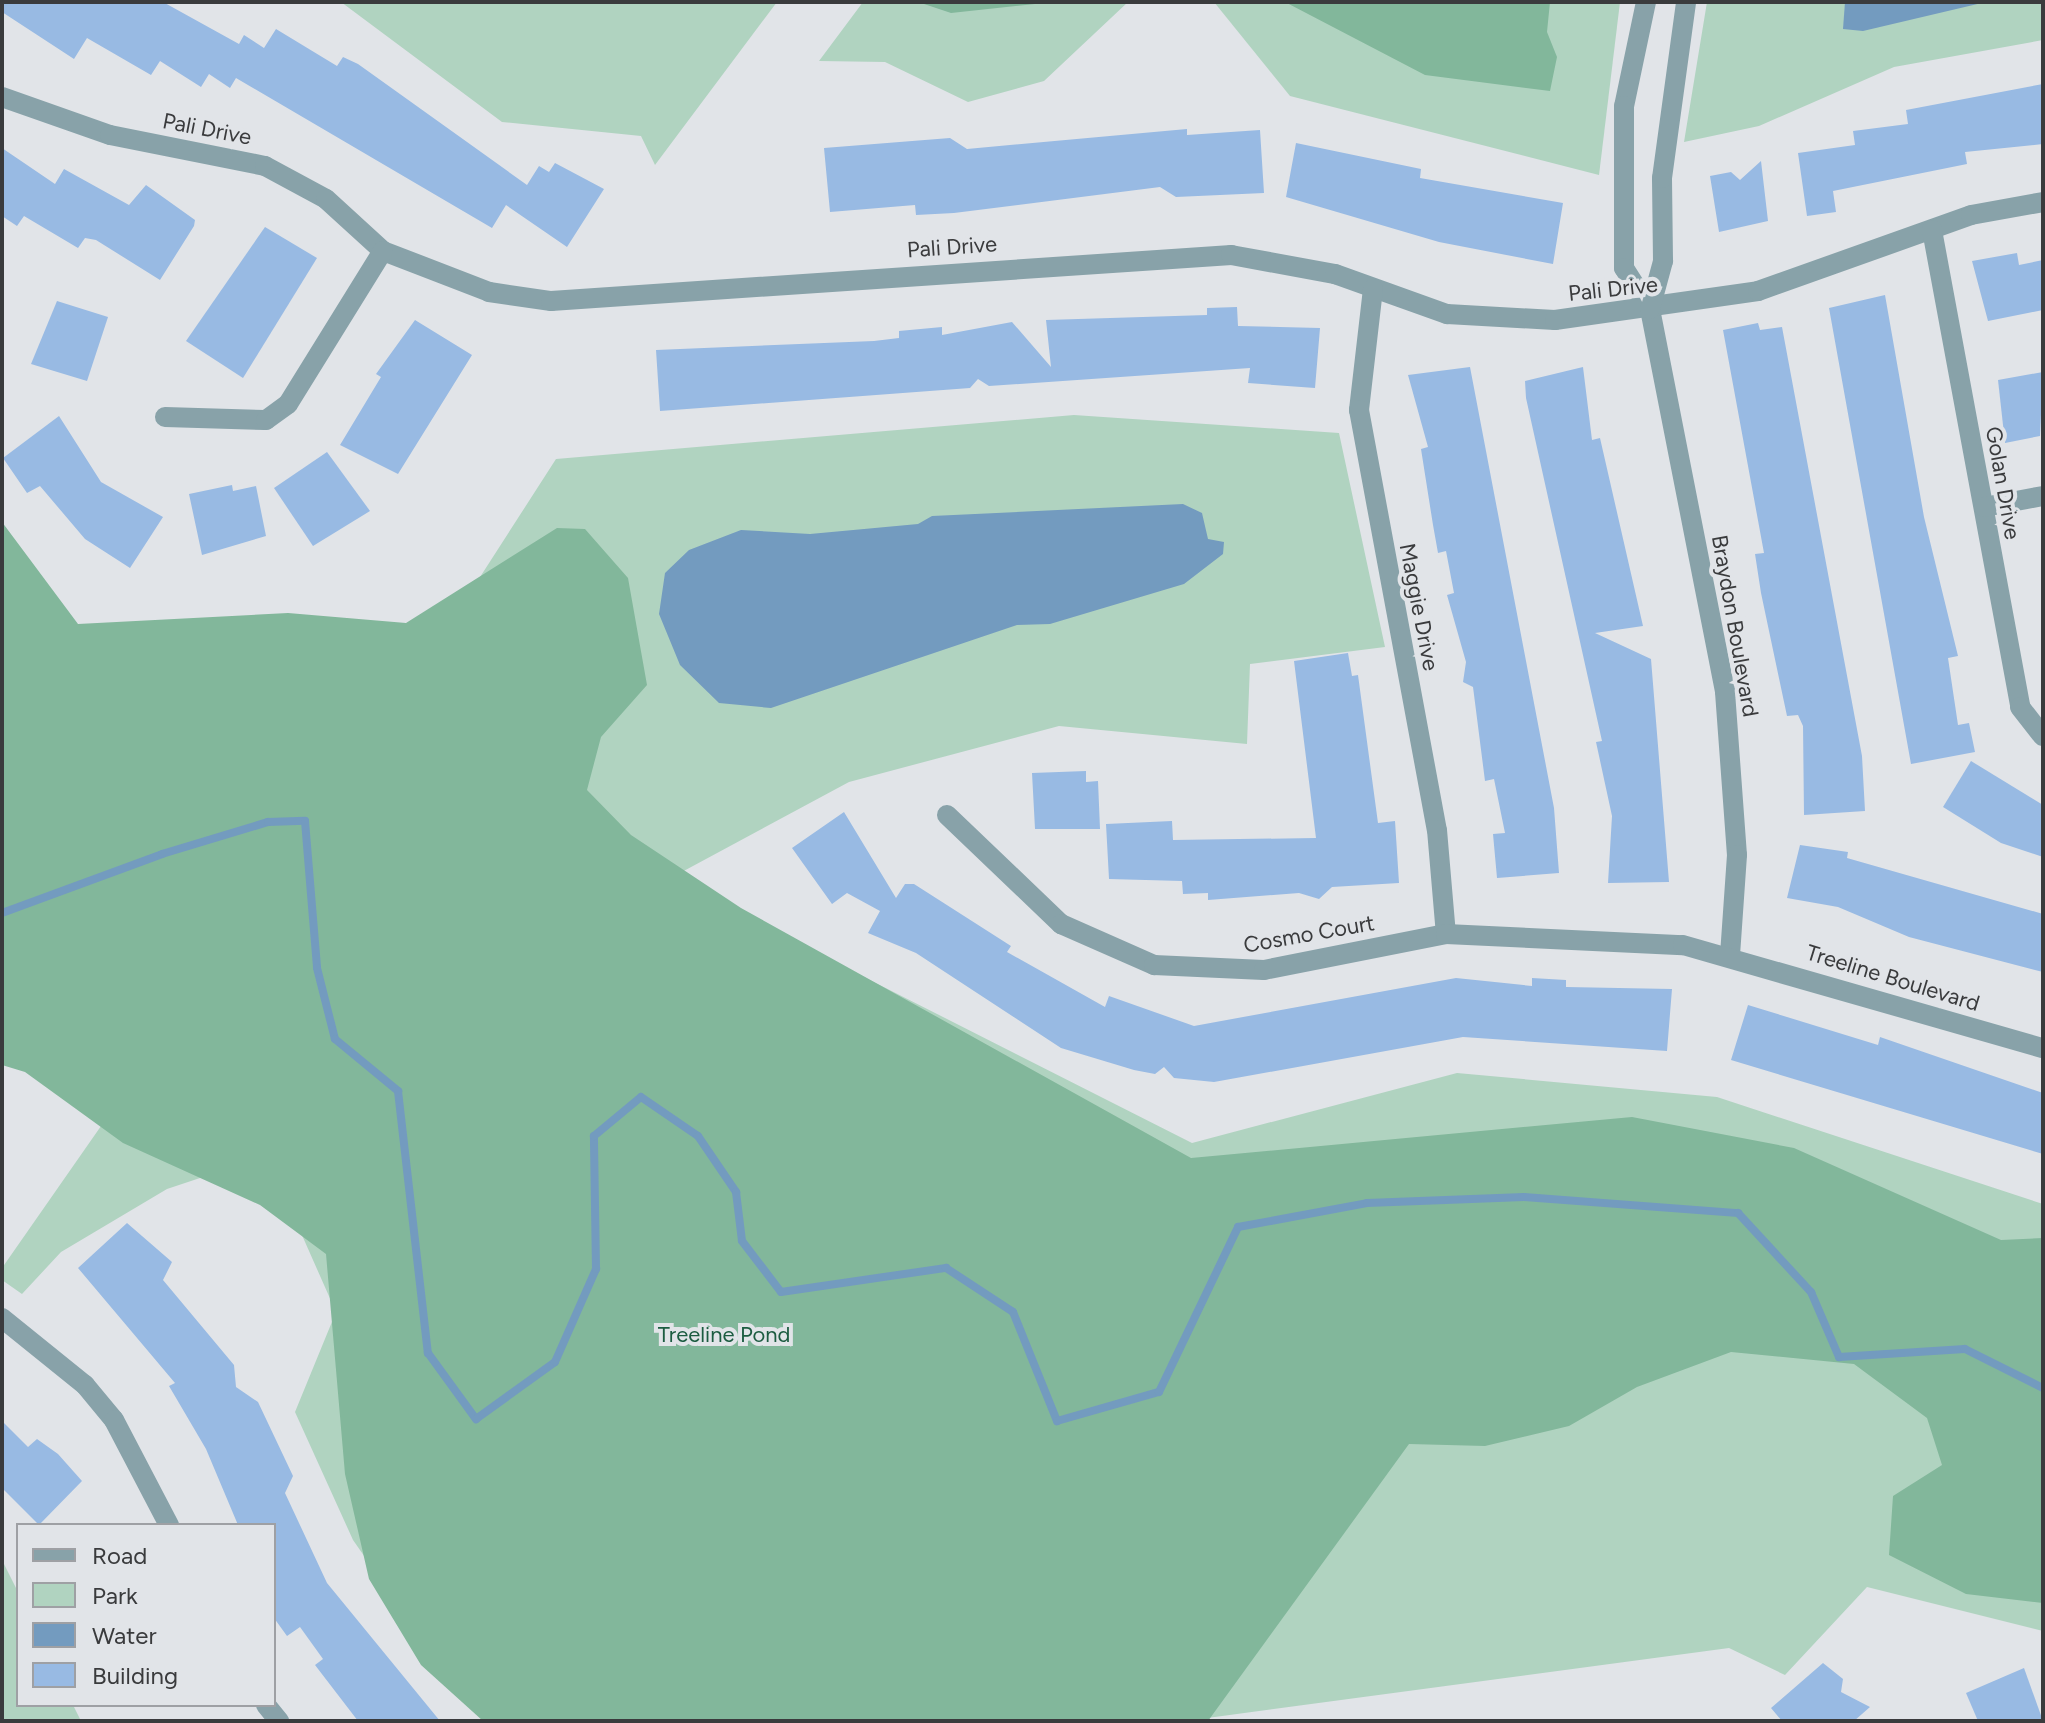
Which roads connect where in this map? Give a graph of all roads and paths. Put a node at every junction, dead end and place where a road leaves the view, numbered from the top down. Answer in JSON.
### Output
{"nodes":[{"id":1,"x":1646,"y":2,"type":"edge"},
{"id":2,"x":1686,"y":2,"type":"edge"},
{"id":3,"x":2,"y":97,"type":"edge"},
{"id":4,"x":2043,"y":202,"type":"edge"},
{"id":5,"x":1932,"y":230,"type":"junction"},
{"id":6,"x":383,"y":251,"type":"junction"},
{"id":7,"x":1373,"y":289,"type":"junction"},
{"id":8,"x":1650,"y":309,"type":"junction"},
{"id":9,"x":165,"y":417,"type":"dead end"},
{"id":10,"x":2043,"y":496,"type":"edge"},
{"id":11,"x":1984,"y":507,"type":"junction"},
{"id":12,"x":2043,"y":736,"type":"edge"},
{"id":13,"x":947,"y":815,"type":"dead end"},
{"id":14,"x":1446,"y":934,"type":"junction"},
{"id":15,"x":1730,"y":954,"type":"junction"},
{"id":16,"x":2043,"y":1048,"type":"edge"},
{"id":17,"x":2,"y":1318,"type":"edge"},
{"id":18,"x":168,"y":1523,"type":"edge"}],
"edges":[{"from":1,"to":8,"type":"street","name":"Braydon Boulevard"},
{"from":2,"to":8,"type":"street","name":"Braydon Boulevard"},
{"from":3,"to":6,"type":"street","name":"Pali Drive"},
{"from":4,"to":5,"type":"street","name":"Pali Drive"},
{"from":5,"to":8,"type":"street","name":"Pali Drive"},
{"from":5,"to":11,"type":"street","name":"Golan Drive"},
{"from":6,"to":7,"type":"street","name":"Pali Drive"},
{"from":6,"to":9,"type":"street"},
{"from":7,"to":8,"type":"street","name":"Pali Drive"},
{"from":7,"to":14,"type":"street","name":"Maggie Drive"},
{"from":8,"to":15,"type":"street","name":"Braydon Boulevard"},
{"from":10,"to":11,"type":"street"},
{"from":11,"to":12,"type":"street","name":"Golan Drive"},
{"from":13,"to":14,"type":"street","name":"Cosmo Court"},
{"from":14,"to":15,"type":"street","name":"Cosmo Court"},
{"from":15,"to":16,"type":"street","name":"Treeline Boulevard"},
{"from":17,"to":18,"type":"street"}]}
